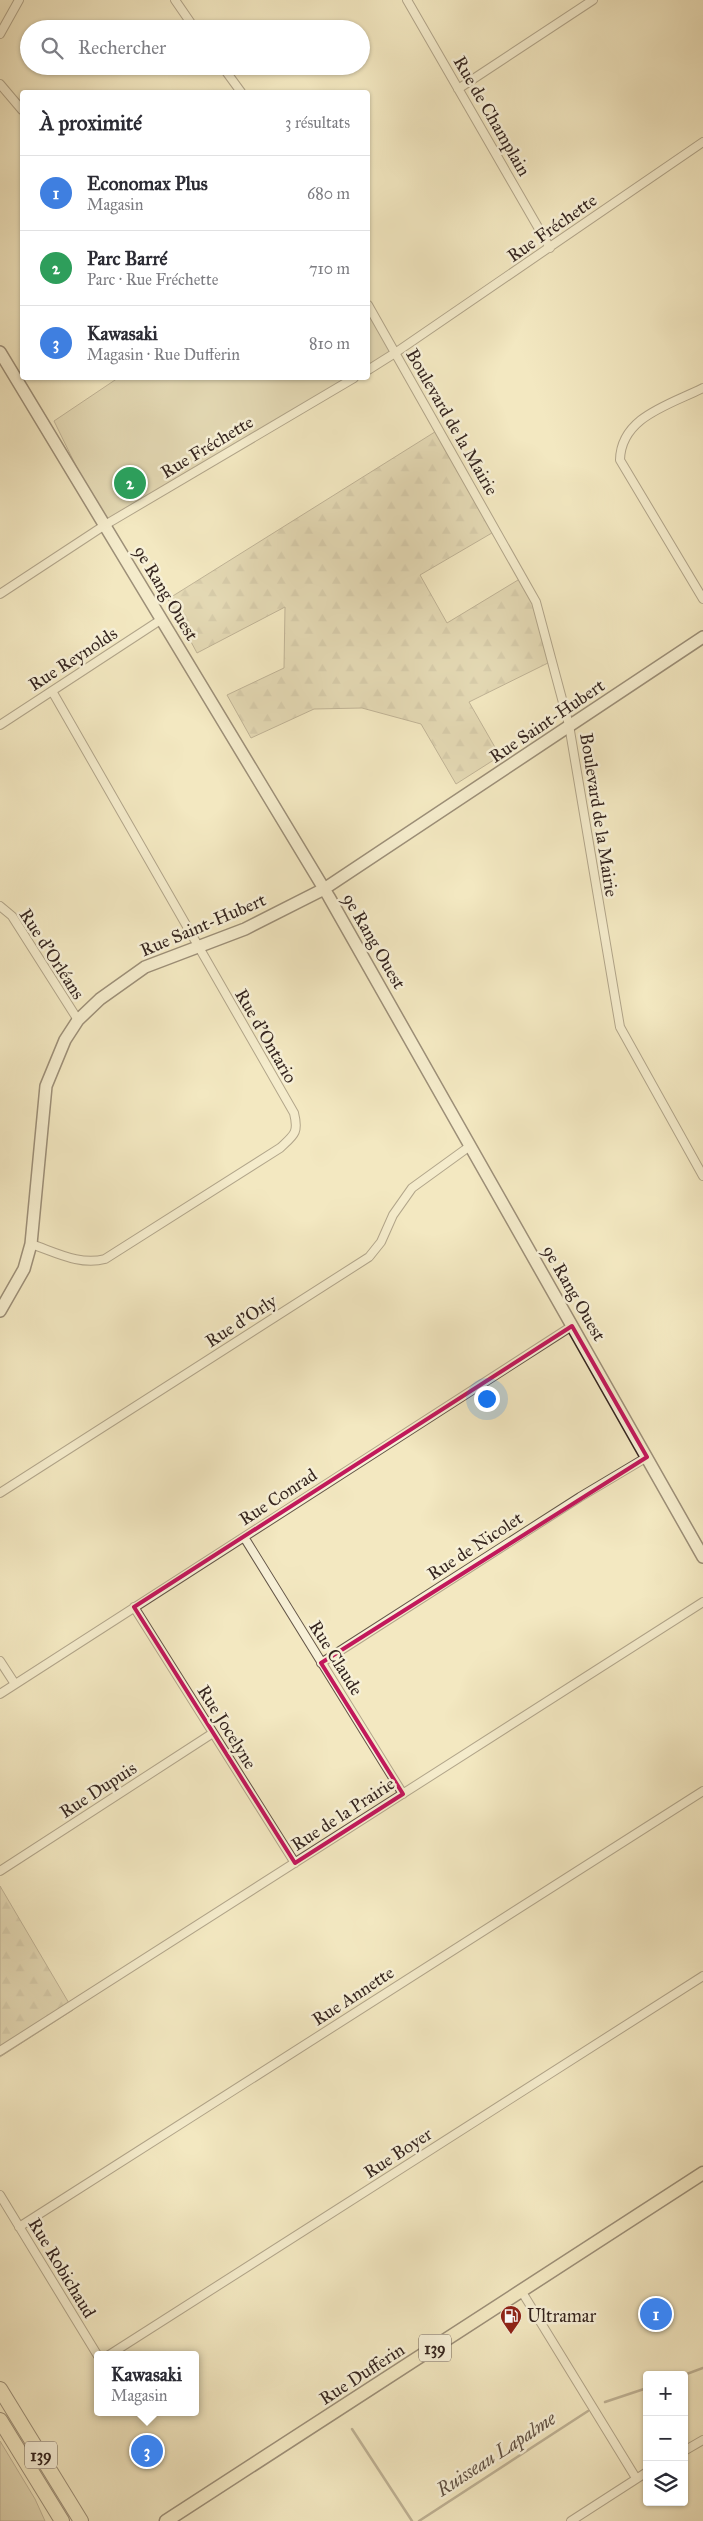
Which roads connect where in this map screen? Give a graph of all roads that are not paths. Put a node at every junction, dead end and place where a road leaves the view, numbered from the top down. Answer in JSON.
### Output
{"nodes":[{"id":1,"x":20,"y":0,"type":"edge"},
{"id":2,"x":175,"y":0,"type":"edge"},
{"id":3,"x":407,"y":0,"type":"edge"},
{"id":4,"x":593,"y":0,"type":"edge"},
{"id":5,"x":189,"y":20,"type":"edge"},
{"id":6,"x":0,"y":34,"type":"edge"},
{"id":7,"x":229,"y":75,"type":"edge"},
{"id":8,"x":0,"y":84,"type":"edge"},
{"id":9,"x":458,"y":89,"type":"junction"},
{"id":10,"x":240,"y":90,"type":"edge"},
{"id":11,"x":20,"y":108,"type":"edge"},
{"id":12,"x":703,"y":142,"type":"edge"},
{"id":13,"x":550,"y":248,"type":"junction"},
{"id":14,"x":370,"y":309,"type":"edge"},
{"id":15,"x":0,"y":352,"type":"edge"},
{"id":16,"x":395,"y":353,"type":"junction"},
{"id":17,"x":370,"y":369,"type":"edge"},
{"id":18,"x":351,"y":380,"type":"edge"},
{"id":19,"x":703,"y":388,"type":"edge"},
{"id":20,"x":105,"y":525,"type":"junction"},
{"id":21,"x":0,"y":594,"type":"edge"},
{"id":22,"x":703,"y":599,"type":"edge"},
{"id":23,"x":162,"y":619,"type":"junction"},
{"id":24,"x":703,"y":637,"type":"edge"},
{"id":25,"x":52,"y":691,"type":"junction"},
{"id":26,"x":0,"y":725,"type":"edge"},
{"id":27,"x":569,"y":725,"type":"junction"},
{"id":28,"x":324,"y":889,"type":"junction"},
{"id":29,"x":0,"y":906,"type":"edge"},
{"id":30,"x":198,"y":947,"type":"junction"},
{"id":31,"x":78,"y":1020,"type":"junction"},
{"id":32,"x":470,"y":1146,"type":"junction"},
{"id":33,"x":703,"y":1176,"type":"edge"},
{"id":34,"x":31,"y":1244,"type":"junction"},
{"id":35,"x":0,"y":1310,"type":"edge"},
{"id":36,"x":572,"y":1326,"type":"junction"},
{"id":37,"x":647,"y":1457,"type":"junction"},
{"id":38,"x":0,"y":1493,"type":"edge"},
{"id":39,"x":244,"y":1537,"type":"junction"},
{"id":40,"x":703,"y":1556,"type":"edge"},
{"id":41,"x":703,"y":1602,"type":"edge"},
{"id":42,"x":134,"y":1607,"type":"junction"},
{"id":43,"x":0,"y":1661,"type":"edge"},
{"id":44,"x":321,"y":1662,"type":"junction"},
{"id":45,"x":15,"y":1684,"type":"junction"},
{"id":46,"x":0,"y":1694,"type":"edge"},
{"id":47,"x":213,"y":1733,"type":"junction"},
{"id":48,"x":703,"y":1791,"type":"edge"},
{"id":49,"x":402,"y":1794,"type":"junction"},
{"id":50,"x":295,"y":1863,"type":"junction"},
{"id":51,"x":0,"y":1871,"type":"edge"},
{"id":52,"x":703,"y":1976,"type":"edge"},
{"id":53,"x":0,"y":2051,"type":"edge"},
{"id":54,"x":703,"y":2173,"type":"edge"},
{"id":55,"x":0,"y":2194,"type":"edge"},
{"id":56,"x":20,"y":2227,"type":"junction"},
{"id":57,"x":522,"y":2292,"type":"junction"},
{"id":58,"x":95,"y":2351,"type":"edge"},
{"id":59,"x":116,"y":2351,"type":"edge"},
{"id":60,"x":0,"y":2389,"type":"edge"},
{"id":61,"x":0,"y":2420,"type":"edge"},
{"id":62,"x":703,"y":2440,"type":"edge"},
{"id":63,"x":688,"y":2449,"type":"edge"},
{"id":64,"x":643,"y":2474,"type":"edge"},
{"id":65,"x":636,"y":2478,"type":"junction"},
{"id":66,"x":45,"y":2493,"type":"junction"},
{"id":67,"x":54,"y":2521,"type":"edge"},
{"id":68,"x":62,"y":2521,"type":"edge"},
{"id":69,"x":81,"y":2521,"type":"edge"},
{"id":70,"x":166,"y":2521,"type":"edge"},
{"id":71,"x":571,"y":2521,"type":"edge"}],
"edges":[{"from":1,"to":6,"type":"street"},
{"from":2,"to":5,"type":"street"},
{"from":3,"to":9,"type":"street","name":"Rue de Champlain"},
{"from":4,"to":9,"type":"street"},
{"from":7,"to":10,"type":"street"},
{"from":8,"to":11,"type":"street"},
{"from":9,"to":13,"type":"street","name":"Rue de Champlain"},
{"from":12,"to":13,"type":"street","name":"Rue Fréchette"},
{"from":13,"to":16,"type":"street","name":"Rue Fréchette"},
{"from":14,"to":16,"type":"street","name":"Boulevard de la Mairie"},
{"from":15,"to":20,"type":"street","name":"9e Rang Ouest"},
{"from":16,"to":17,"type":"street","name":"Rue Fréchette"},
{"from":16,"to":27,"type":"street","name":"Boulevard de la Mairie"},
{"from":18,"to":20,"type":"street","name":"Rue Fréchette"},
{"from":19,"to":22,"type":"street"},
{"from":20,"to":21,"type":"street","name":"Rue Fréchette"},
{"from":20,"to":23,"type":"street","name":"9e Rang Ouest"},
{"from":23,"to":25,"type":"street","name":"Rue Reynolds"},
{"from":23,"to":28,"type":"street","name":"9e Rang Ouest"},
{"from":24,"to":27,"type":"street","name":"Rue Saint-Hubert"},
{"from":25,"to":26,"type":"street","name":"Rue Reynolds"},
{"from":25,"to":30,"type":"street","name":"Rue d'Ontario"},
{"from":27,"to":28,"type":"street","name":"Rue Saint-Hubert"},
{"from":27,"to":33,"type":"street","name":"Boulevard de la Mairie"},
{"from":28,"to":30,"type":"street","name":"Rue Saint-Hubert"},
{"from":28,"to":32,"type":"street","name":"9e Rang Ouest"},
{"from":29,"to":31,"type":"street","name":"Rue d'Orléans"},
{"from":30,"to":31,"type":"street","name":"Rue Saint-Hubert"},
{"from":30,"to":34,"type":"street","name":"Rue d'Ontario"},
{"from":31,"to":34,"type":"street","name":"Rue Saint-Hubert"},
{"from":32,"to":36,"type":"street","name":"9e Rang Ouest"},
{"from":32,"to":38,"type":"street","name":"Rue d'Orly"},
{"from":34,"to":35,"type":"street","name":"Rue Saint-Hubert"},
{"from":36,"to":37,"type":"street","name":"9e Rang Ouest"},
{"from":36,"to":39,"type":"street","name":"Rue Conrad"},
{"from":37,"to":40,"type":"street","name":"9e Rang Ouest"},
{"from":37,"to":44,"type":"street","name":"Rue de Nicolet"},
{"from":39,"to":42,"type":"street","name":"Rue Conrad"},
{"from":39,"to":44,"type":"street","name":"Rue Claude"},
{"from":41,"to":49,"type":"street","name":"Rue de la Prairie"},
{"from":42,"to":45,"type":"street","name":"Rue Conrad"},
{"from":42,"to":47,"type":"street","name":"Rue Jocelyne"},
{"from":43,"to":45,"type":"street"},
{"from":44,"to":49,"type":"street","name":"Rue Claude"},
{"from":45,"to":46,"type":"street","name":"Rue Conrad"},
{"from":47,"to":50,"type":"street","name":"Rue Jocelyne"},
{"from":47,"to":51,"type":"street","name":"Rue Dupuis"},
{"from":48,"to":56,"type":"street","name":"Rue Annette"},
{"from":49,"to":50,"type":"street","name":"Rue de la Prairie"},
{"from":50,"to":53,"type":"street","name":"Rue de la Prairie"},
{"from":52,"to":59,"type":"street","name":"Rue Boyer"},
{"from":54,"to":57,"type":"main road","name":"Rue Dufferin","number":"139"},
{"from":55,"to":56,"type":"street","name":"Rue Robichaud"},
{"from":56,"to":58,"type":"street","name":"Rue Robichaud"},
{"from":57,"to":65,"type":"street"},
{"from":57,"to":70,"type":"main road","name":"Rue Dufferin","number":"139"},
{"from":60,"to":69,"type":"highway","number":"139"},
{"from":61,"to":66,"type":"highway","number":"139"},
{"from":62,"to":63,"type":"street"},
{"from":64,"to":65,"type":"street"},
{"from":65,"to":71,"type":"street"},
{"from":66,"to":67,"type":"highway"},
{"from":66,"to":68,"type":"highway","number":"139"}]}
